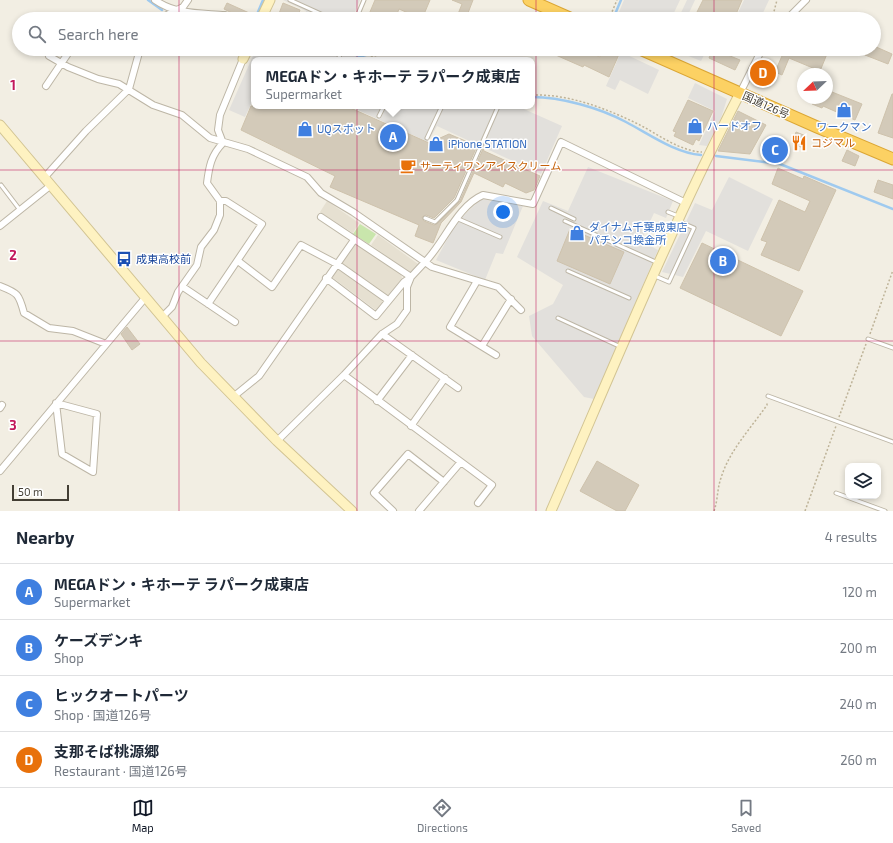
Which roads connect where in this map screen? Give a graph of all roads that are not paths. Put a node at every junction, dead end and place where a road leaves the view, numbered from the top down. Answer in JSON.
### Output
{"nodes":[{"id":1,"x":154,"y":0,"type":"edge"},
{"id":2,"x":188,"y":0,"type":"edge"},
{"id":3,"x":270,"y":0,"type":"edge"},
{"id":4,"x":290,"y":0,"type":"edge"},
{"id":5,"x":364,"y":0,"type":"edge"},
{"id":6,"x":529,"y":0,"type":"edge"},
{"id":7,"x":806,"y":0,"type":"edge"},
{"id":8,"x":176,"y":11,"type":"junction"},
{"id":9,"x":188,"y":12,"type":"edge"},
{"id":10,"x":264,"y":12,"type":"edge"},
{"id":11,"x":317,"y":12,"type":"edge"},
{"id":12,"x":359,"y":12,"type":"edge"},
{"id":13,"x":556,"y":12,"type":"edge"},
{"id":14,"x":794,"y":12,"type":"edge"},
{"id":15,"x":49,"y":56,"type":"dead end"},
{"id":16,"x":66,"y":56,"type":"edge"},
{"id":17,"x":138,"y":56,"type":"edge"},
{"id":18,"x":244,"y":56,"type":"edge"},
{"id":19,"x":656,"y":56,"type":"edge"},
{"id":20,"x":758,"y":56,"type":"edge"},
{"id":21,"x":243,"y":59,"type":"joint"},
{"id":22,"x":61,"y":62,"type":"junction"},
{"id":23,"x":46,"y":86,"type":"dead end"},
{"id":24,"x":129,"y":89,"type":"junction"},
{"id":25,"x":740,"y":93,"type":"junction"},
{"id":26,"x":382,"y":109,"type":"edge"},
{"id":27,"x":441,"y":109,"type":"edge"},
{"id":28,"x":497,"y":109,"type":"dead end"},
{"id":29,"x":379,"y":116,"type":"dead end"},
{"id":30,"x":0,"y":125,"type":"edge"},
{"id":31,"x":427,"y":138,"type":"dead end"},
{"id":32,"x":223,"y":143,"type":"junction"},
{"id":33,"x":893,"y":159,"type":"edge"},
{"id":34,"x":47,"y":182,"type":"junction"},
{"id":35,"x":1,"y":185,"type":"dead end"},
{"id":36,"x":220,"y":200,"type":"junction"},
{"id":37,"x":686,"y":203,"type":"junction"},
{"id":38,"x":551,"y":208,"type":"dead end"},
{"id":39,"x":20,"y":210,"type":"junction"},
{"id":40,"x":668,"y":212,"type":"dead end"},
{"id":41,"x":321,"y":218,"type":"dead end"},
{"id":42,"x":425,"y":218,"type":"dead end"},
{"id":43,"x":456,"y":218,"type":"junction"},
{"id":44,"x":574,"y":219,"type":"dead end"},
{"id":45,"x":679,"y":219,"type":"junction"},
{"id":46,"x":565,"y":221,"type":"dead end"},
{"id":47,"x":0,"y":226,"type":"edge"},
{"id":48,"x":500,"y":237,"type":"dead end"},
{"id":49,"x":354,"y":240,"type":"junction"},
{"id":50,"x":238,"y":261,"type":"junction"},
{"id":51,"x":425,"y":262,"type":"junction"},
{"id":52,"x":660,"y":263,"type":"junction"},
{"id":53,"x":337,"y":264,"type":"junction"},
{"id":54,"x":568,"y":271,"type":"dead end"},
{"id":55,"x":654,"y":276,"type":"junction"},
{"id":56,"x":326,"y":278,"type":"junction"},
{"id":57,"x":411,"y":278,"type":"junction"},
{"id":58,"x":477,"y":281,"type":"junction"},
{"id":59,"x":0,"y":286,"type":"edge"},
{"id":60,"x":183,"y":287,"type":"junction"},
{"id":61,"x":145,"y":298,"type":"junction"},
{"id":62,"x":629,"y":298,"type":"dead end"},
{"id":63,"x":511,"y":299,"type":"junction"},
{"id":64,"x":388,"y":300,"type":"junction"},
{"id":65,"x":208,"y":304,"type":"junction"},
{"id":66,"x":521,"y":310,"type":"dead end"},
{"id":67,"x":162,"y":317,"type":"junction"},
{"id":68,"x":558,"y":318,"type":"dead end"},
{"id":69,"x":235,"y":322,"type":"dead end"},
{"id":70,"x":382,"y":334,"type":"junction"},
{"id":71,"x":868,"y":339,"type":"road end"},
{"id":72,"x":106,"y":344,"type":"junction"},
{"id":73,"x":482,"y":346,"type":"junction"},
{"id":74,"x":622,"y":348,"type":"junction"},
{"id":75,"x":893,"y":348,"type":"edge"},
{"id":76,"x":412,"y":355,"type":"junction"},
{"id":77,"x":496,"y":356,"type":"dead end"},
{"id":78,"x":344,"y":375,"type":"junction"},
{"id":79,"x":445,"y":378,"type":"junction"},
{"id":80,"x":458,"y":388,"type":"dead end"},
{"id":81,"x":768,"y":396,"type":"road end"},
{"id":82,"x":233,"y":397,"type":"junction"},
{"id":83,"x":377,"y":401,"type":"junction"},
{"id":84,"x":56,"y":404,"type":"junction"},
{"id":85,"x":410,"y":426,"type":"junction"},
{"id":86,"x":277,"y":441,"type":"junction"},
{"id":87,"x":893,"y":442,"type":"edge"},
{"id":88,"x":460,"y":462,"type":"junction"},
{"id":89,"x":0,"y":471,"type":"edge"},
{"id":90,"x":444,"y":482,"type":"junction"},
{"id":91,"x":836,"y":493,"type":"dead end"},
{"id":92,"x":478,"y":503,"type":"dead end"},
{"id":93,"x":352,"y":511,"type":"edge"},
{"id":94,"x":394,"y":511,"type":"edge"},
{"id":95,"x":419,"y":511,"type":"edge"},
{"id":96,"x":551,"y":511,"type":"edge"},
{"id":97,"x":885,"y":511,"type":"edge"}],
"edges":[{"from":1,"to":8,"type":"street"},
{"from":2,"to":8,"type":"street"},
{"from":3,"to":10,"type":"street"},
{"from":4,"to":11,"type":"lane"},
{"from":5,"to":12,"type":"lane"},
{"from":6,"to":13,"type":"highway"},
{"from":7,"to":14,"type":"street"},
{"from":8,"to":9,"type":"street"},
{"from":15,"to":22,"type":"street"},
{"from":16,"to":22,"type":"street"},
{"from":17,"to":24,"type":"street"},
{"from":18,"to":21,"type":"street"},
{"from":19,"to":25,"type":"highway","name":"国道126号"},
{"from":20,"to":25,"type":"street"},
{"from":21,"to":32,"type":"street"},
{"from":22,"to":23,"type":"street"},
{"from":22,"to":24,"type":"street"},
{"from":24,"to":32,"type":"street"},
{"from":24,"to":34,"type":"street"},
{"from":25,"to":33,"type":"highway","name":"国道126号"},
{"from":25,"to":37,"type":"street"},
{"from":26,"to":29,"type":"lane"},
{"from":27,"to":31,"type":"lane"},
{"from":28,"to":42,"type":"lane"},
{"from":30,"to":34,"type":"street"},
{"from":32,"to":36,"type":"street"},
{"from":32,"to":51,"type":"street"},
{"from":34,"to":39,"type":"street"},
{"from":34,"to":61,"type":"street"},
{"from":35,"to":39,"type":"lane"},
{"from":36,"to":50,"type":"street"},
{"from":36,"to":60,"type":"street"},
{"from":37,"to":43,"type":"street"},
{"from":37,"to":45,"type":"street"},
{"from":38,"to":44,"type":"lane"},
{"from":39,"to":47,"type":"street"},
{"from":40,"to":45,"type":"lane"},
{"from":41,"to":49,"type":"street"},
{"from":43,"to":48,"type":"lane"},
{"from":43,"to":51,"type":"street"},
{"from":45,"to":52,"type":"street"},
{"from":45,"to":55,"type":"lane"},
{"from":46,"to":52,"type":"lane"},
{"from":49,"to":53,"type":"street"},
{"from":49,"to":57,"type":"street"},
{"from":50,"to":53,"type":"street"},
{"from":50,"to":65,"type":"street"},
{"from":51,"to":57,"type":"street"},
{"from":51,"to":58,"type":"street"},
{"from":52,"to":55,"type":"street"},
{"from":53,"to":56,"type":"street"},
{"from":53,"to":64,"type":"street"},
{"from":54,"to":62,"type":"lane"},
{"from":55,"to":74,"type":"street"},
{"from":56,"to":64,"type":"street"},
{"from":56,"to":82,"type":"street"},
{"from":57,"to":64,"type":"street"},
{"from":57,"to":70,"type":"street"},
{"from":58,"to":63,"type":"street"},
{"from":58,"to":73,"type":"street"},
{"from":59,"to":72,"type":"street"},
{"from":60,"to":65,"type":"street"},
{"from":60,"to":67,"type":"street"},
{"from":61,"to":67,"type":"street"},
{"from":61,"to":72,"type":"street"},
{"from":63,"to":66,"type":"street"},
{"from":63,"to":73,"type":"street"},
{"from":65,"to":69,"type":"street"},
{"from":67,"to":82,"type":"street"},
{"from":68,"to":74,"type":"lane"},
{"from":70,"to":76,"type":"street"},
{"from":70,"to":78,"type":"street"},
{"from":71,"to":75,"type":"lane"},
{"from":72,"to":84,"type":"street"},
{"from":73,"to":77,"type":"street"},
{"from":74,"to":96,"type":"street"},
{"from":76,"to":79,"type":"street"},
{"from":76,"to":83,"type":"street"},
{"from":78,"to":83,"type":"street"},
{"from":78,"to":86,"type":"street"},
{"from":79,"to":80,"type":"street"},
{"from":79,"to":85,"type":"street"},
{"from":81,"to":87,"type":"lane"},
{"from":82,"to":86,"type":"street"},
{"from":83,"to":85,"type":"street"},
{"from":84,"to":84,"type":"street"},
{"from":84,"to":89,"type":"street"},
{"from":85,"to":88,"type":"street"},
{"from":86,"to":93,"type":"street"},
{"from":88,"to":90,"type":"street"},
{"from":88,"to":92,"type":"street"},
{"from":90,"to":94,"type":"street"},
{"from":90,"to":95,"type":"street"},
{"from":91,"to":97,"type":"lane"}]}
